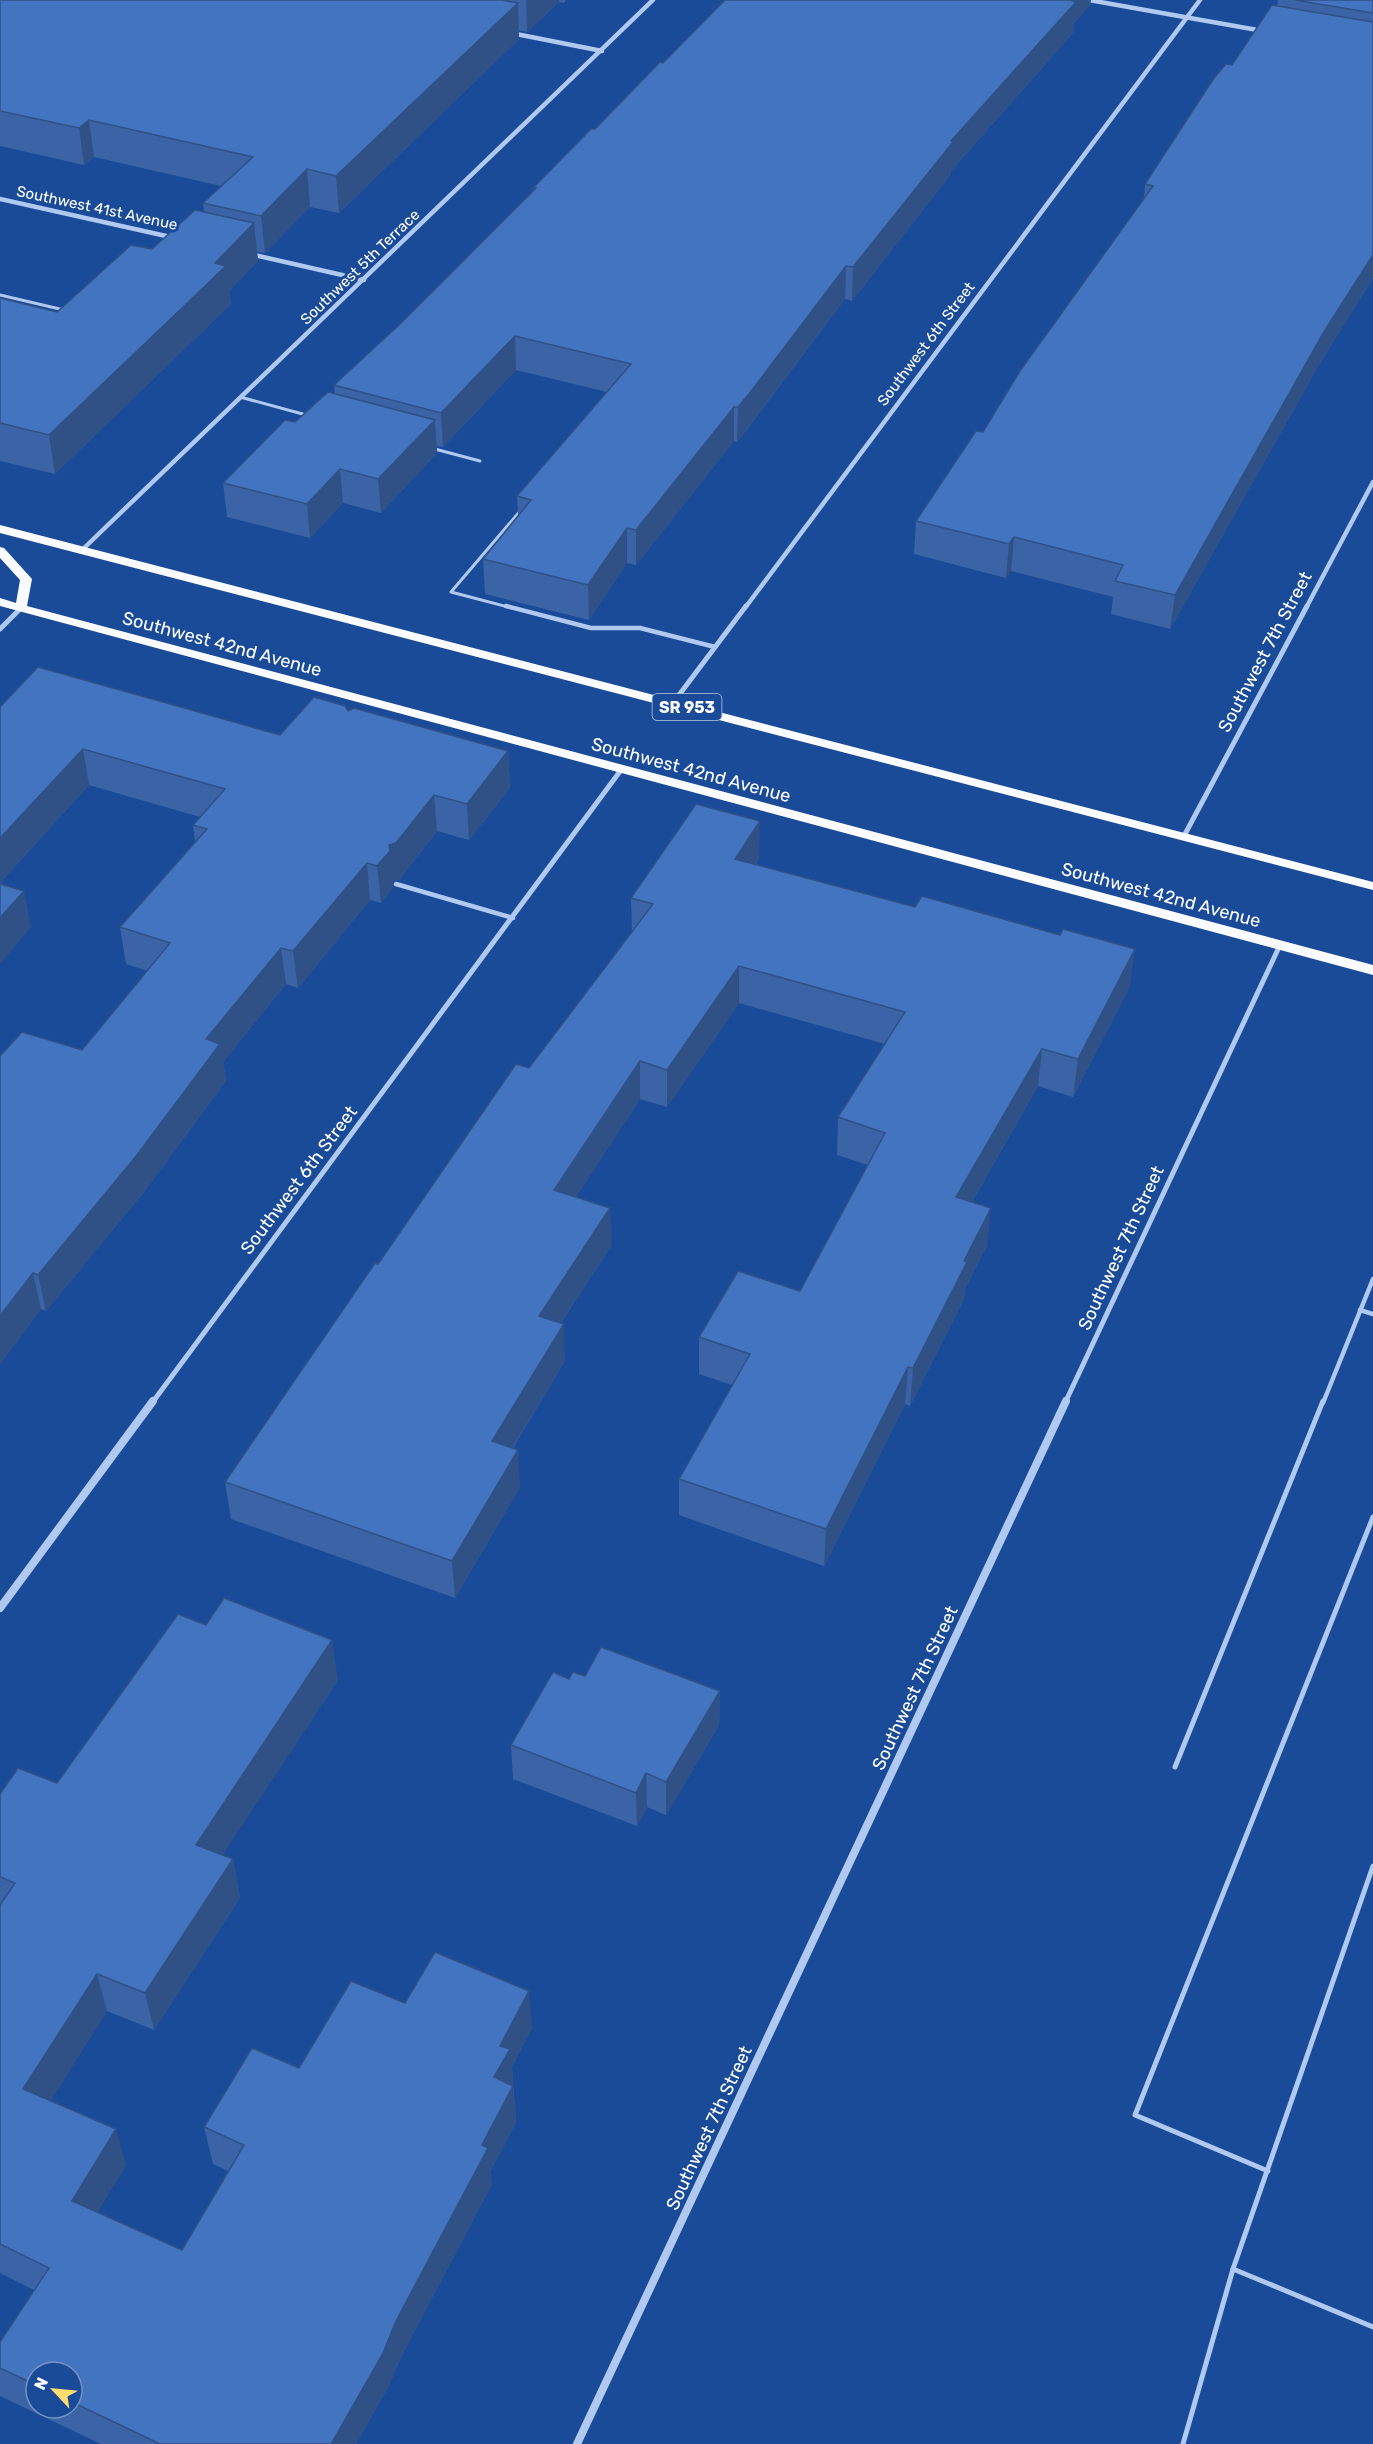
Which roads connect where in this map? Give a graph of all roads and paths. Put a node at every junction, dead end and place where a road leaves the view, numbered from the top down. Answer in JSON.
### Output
{"nodes":[{"id":1,"x":653,"y":0,"type":"edge"},
{"id":2,"x":1089,"y":0,"type":"edge"},
{"id":3,"x":1200,"y":0,"type":"edge"},
{"id":4,"x":1186,"y":18,"type":"junction"},
{"id":5,"x":507,"y":32,"type":"edge"},
{"id":6,"x":1270,"y":32,"type":"edge"},
{"id":7,"x":602,"y":51,"type":"junction"},
{"id":8,"x":0,"y":199,"type":"edge"},
{"id":9,"x":169,"y":236,"type":"junction"},
{"id":10,"x":180,"y":239,"type":"edge"},
{"id":11,"x":160,"y":244,"type":"edge"},
{"id":12,"x":249,"y":254,"type":"dead end"},
{"id":13,"x":364,"y":280,"type":"junction"},
{"id":14,"x":0,"y":295,"type":"edge"},
{"id":15,"x":68,"y":312,"type":"edge"},
{"id":16,"x":240,"y":398,"type":"junction"},
{"id":17,"x":321,"y":419,"type":"edge"},
{"id":18,"x":423,"y":446,"type":"edge"},
{"id":19,"x":480,"y":461,"type":"dead end"},
{"id":20,"x":1373,"y":482,"type":"edge"},
{"id":21,"x":525,"y":505,"type":"edge"},
{"id":22,"x":0,"y":528,"type":"edge"},
{"id":23,"x":82,"y":550,"type":"junction"},
{"id":24,"x":0,"y":551,"type":"edge"},
{"id":25,"x":0,"y":602,"type":"edge"},
{"id":26,"x":21,"y":608,"type":"junction"},
{"id":27,"x":0,"y":629,"type":"edge"},
{"id":28,"x":715,"y":647,"type":"junction"},
{"id":29,"x":673,"y":703,"type":"junction"},
{"id":30,"x":621,"y":770,"type":"junction"},
{"id":31,"x":1184,"y":836,"type":"junction"},
{"id":32,"x":396,"y":884,"type":"dead end"},
{"id":33,"x":1373,"y":886,"type":"edge"},
{"id":34,"x":513,"y":918,"type":"junction"},
{"id":35,"x":1280,"y":945,"type":"junction"},
{"id":36,"x":1373,"y":970,"type":"edge"},
{"id":37,"x":1373,"y":1279,"type":"edge"},
{"id":38,"x":1360,"y":1310,"type":"junction"},
{"id":39,"x":1373,"y":1314,"type":"edge"},
{"id":40,"x":1373,"y":1517,"type":"edge"},
{"id":41,"x":0,"y":1608,"type":"edge"},
{"id":42,"x":1175,"y":1767,"type":"dead end"},
{"id":43,"x":1373,"y":1866,"type":"edge"},
{"id":44,"x":1268,"y":2171,"type":"junction"},
{"id":45,"x":1233,"y":2269,"type":"junction"},
{"id":46,"x":1373,"y":2328,"type":"edge"},
{"id":47,"x":577,"y":2444,"type":"edge"},
{"id":48,"x":1183,"y":2444,"type":"edge"}],
"edges":[{"from":1,"to":7,"type":"street","name":"Southwest 5th Terrace"},
{"from":2,"to":4,"type":"street"},
{"from":3,"to":4,"type":"street","name":"Southwest 6th Street"},
{"from":4,"to":6,"type":"street"},
{"from":4,"to":28,"type":"street","name":"Southwest 6th Street"},
{"from":5,"to":7,"type":"street"},
{"from":7,"to":13,"type":"street","name":"Southwest 5th Terrace"},
{"from":8,"to":9,"type":"street","name":"Southwest 41st Avenue"},
{"from":9,"to":10,"type":"street","name":"Southwest 41st Avenue"},
{"from":9,"to":11,"type":"lane"},
{"from":12,"to":13,"type":"street"},
{"from":13,"to":16,"type":"street","name":"Southwest 5th Terrace"},
{"from":14,"to":15,"type":"lane"},
{"from":16,"to":17,"type":"lane"},
{"from":16,"to":23,"type":"street","name":"Southwest 5th Terrace"},
{"from":18,"to":19,"type":"lane"},
{"from":20,"to":31,"type":"street","name":"Southwest 7th Street"},
{"from":21,"to":28,"type":"lane"},
{"from":22,"to":23,"type":"main road","number":"SR 953"},
{"from":23,"to":29,"type":"main road","number":"SR 953"},
{"from":24,"to":26,"type":"main road"},
{"from":25,"to":26,"type":"main road","name":"Southwest 42nd Avenue"},
{"from":26,"to":27,"type":"street"},
{"from":26,"to":30,"type":"main road","name":"Southwest 42nd Avenue"},
{"from":28,"to":29,"type":"street","name":"Southwest 6th Street"},
{"from":29,"to":31,"type":"main road","number":"SR 953"},
{"from":30,"to":34,"type":"street","name":"Southwest 6th Street"},
{"from":30,"to":35,"type":"main road","name":"Southwest 42nd Avenue"},
{"from":31,"to":33,"type":"main road","number":"SR 953"},
{"from":32,"to":34,"type":"lane"},
{"from":34,"to":41,"type":"street","name":"Southwest 6th Street"},
{"from":35,"to":36,"type":"main road","name":"Southwest 42nd Avenue"},
{"from":35,"to":47,"type":"street","name":"Southwest 7th Street"},
{"from":37,"to":38,"type":"lane"},
{"from":38,"to":39,"type":"lane"},
{"from":38,"to":42,"type":"lane"},
{"from":40,"to":44,"type":"lane"},
{"from":43,"to":44,"type":"lane"},
{"from":44,"to":45,"type":"lane"},
{"from":45,"to":46,"type":"lane"},
{"from":45,"to":48,"type":"lane"}]}
